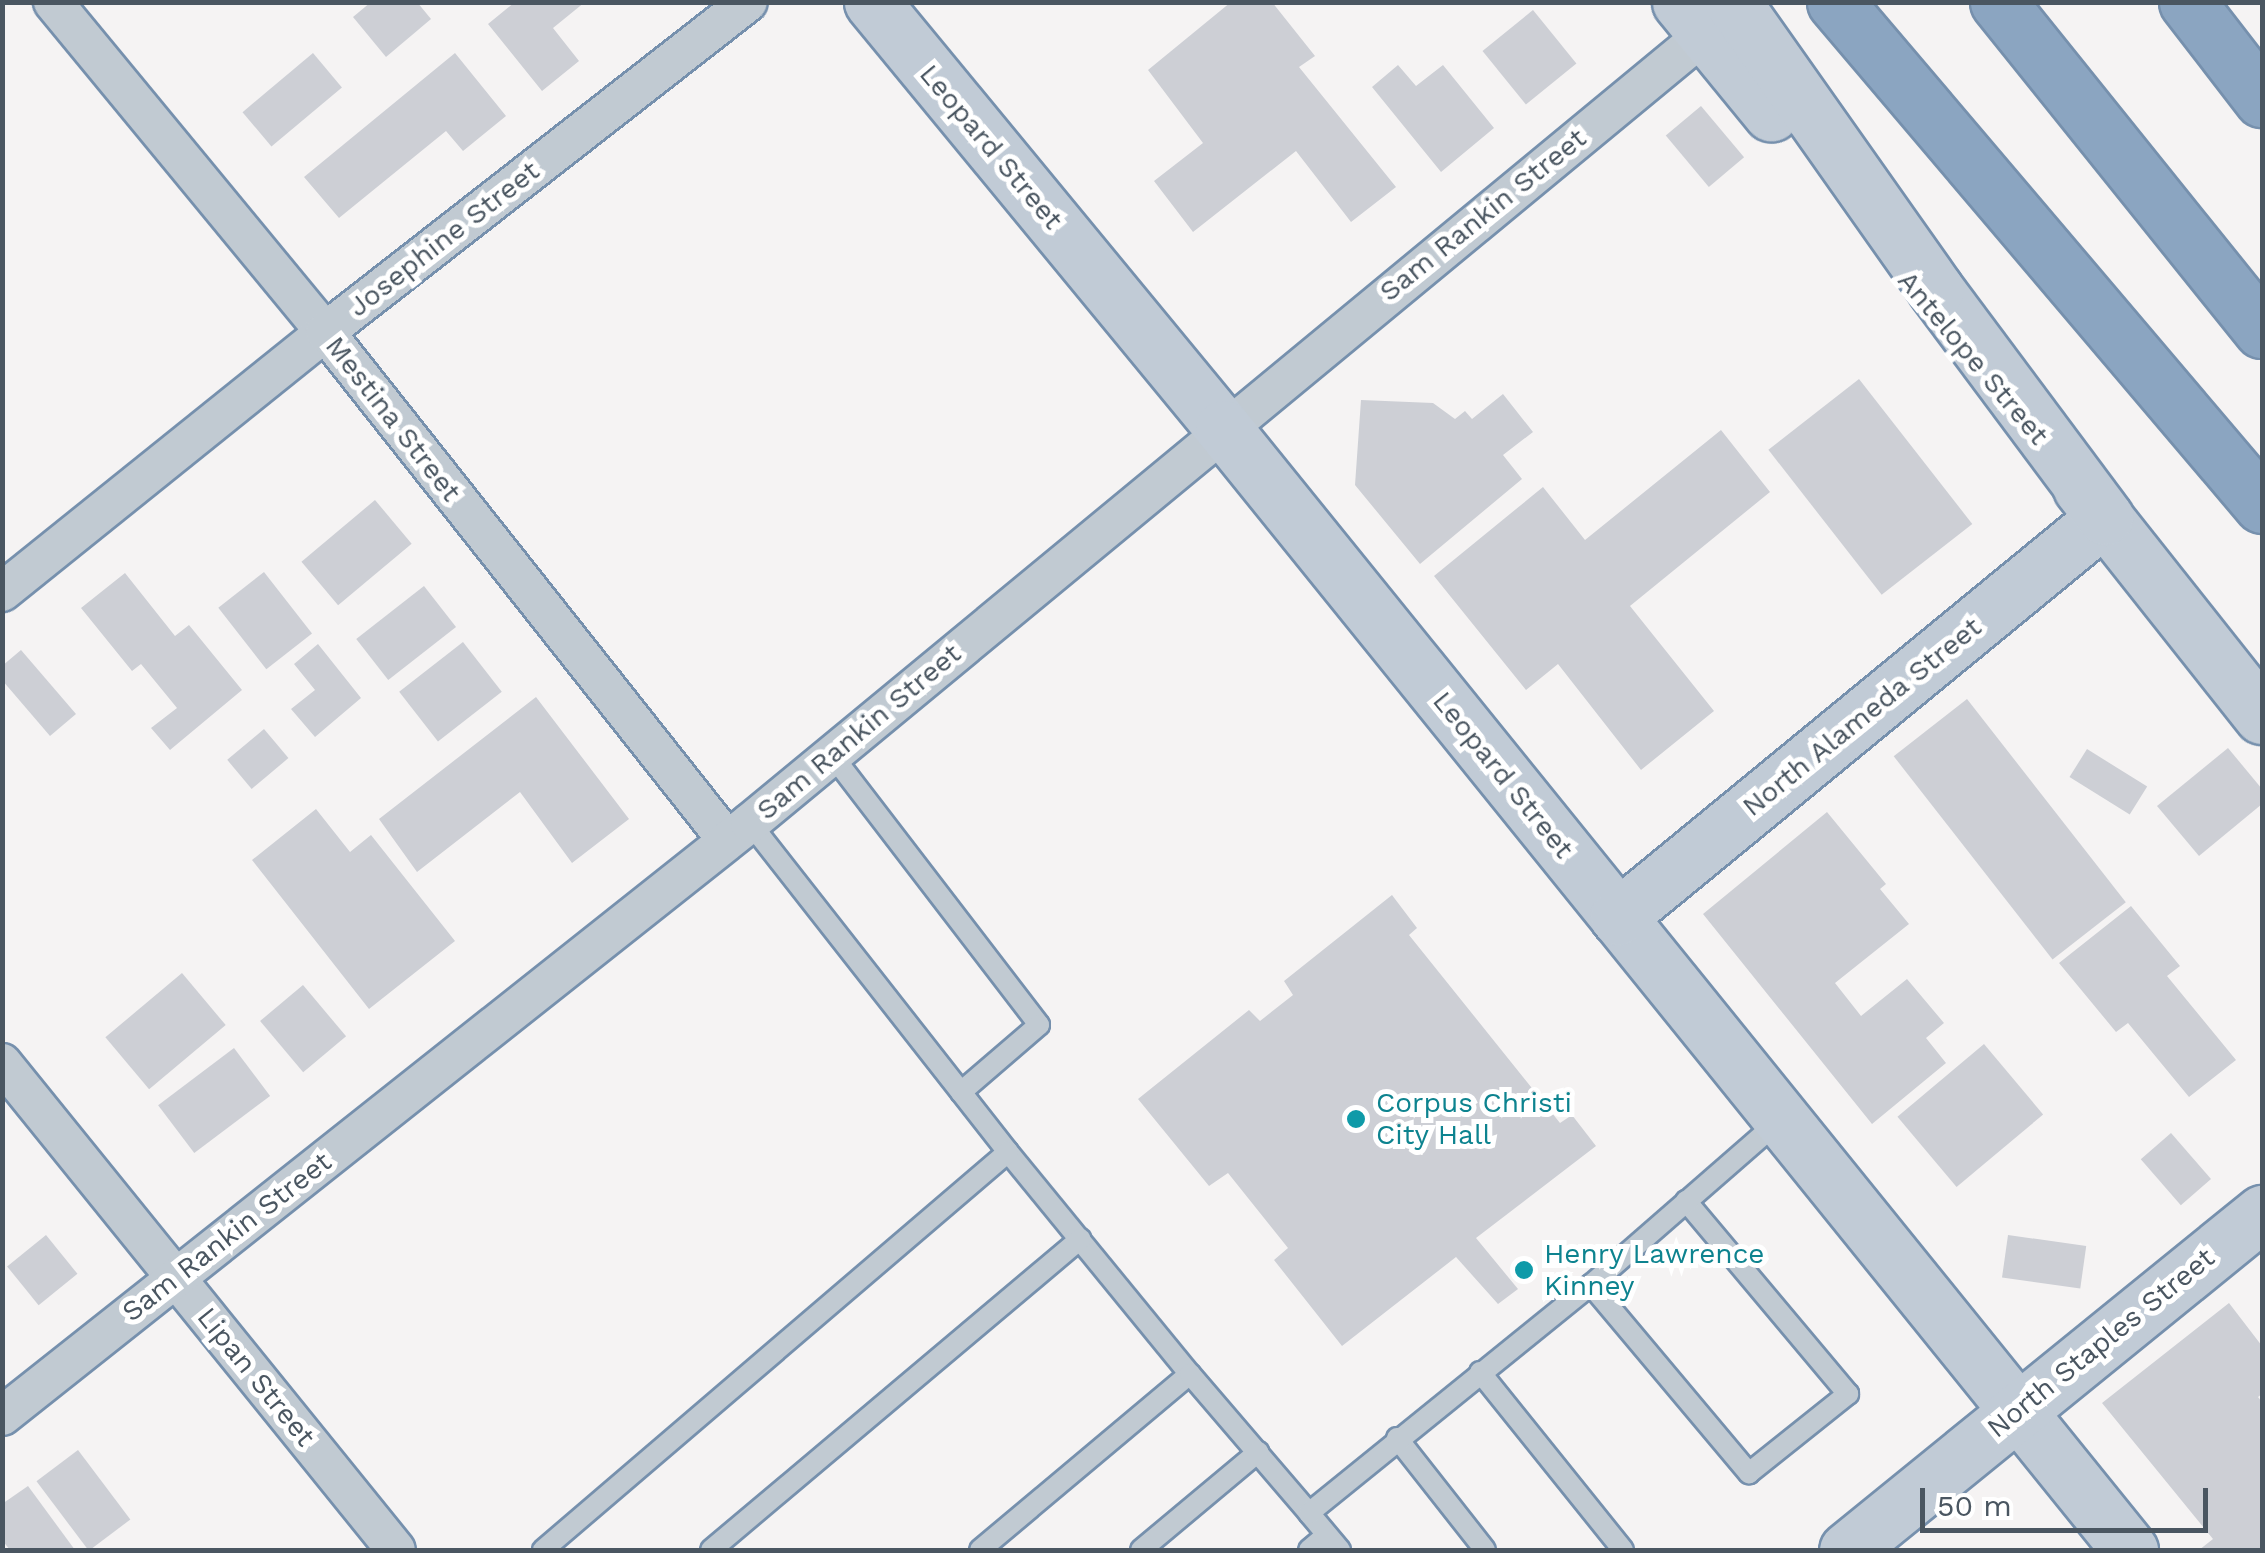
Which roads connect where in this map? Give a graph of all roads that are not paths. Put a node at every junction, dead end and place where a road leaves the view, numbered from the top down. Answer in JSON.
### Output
{"nodes":[{"id":1,"x":53,"y":2,"type":"edge"},
{"id":2,"x":748,"y":2,"type":"edge"},
{"id":3,"x":872,"y":2,"type":"edge"},
{"id":4,"x":1835,"y":2,"type":"edge"},
{"id":5,"x":1968,"y":2,"type":"edge"},
{"id":6,"x":1998,"y":2,"type":"edge"},
{"id":7,"x":2187,"y":2,"type":"edge"},
{"id":8,"x":1706,"y":13,"type":"edge"},
{"id":9,"x":2262,"y":100,"type":"edge"},
{"id":10,"x":2105,"y":137,"type":"junction"},
{"id":11,"x":2262,"y":330,"type":"edge"},
{"id":12,"x":325,"y":332,"type":"junction"},
{"id":13,"x":1223,"y":428,"type":"junction"},
{"id":14,"x":2262,"y":505,"type":"edge"},
{"id":15,"x":2105,"y":517,"type":"junction"},
{"id":16,"x":2,"y":592,"type":"edge"},
{"id":17,"x":2262,"y":716,"type":"edge"},
{"id":18,"x":832,"y":755,"type":"junction"},
{"id":19,"x":739,"y":831,"type":"junction"},
{"id":20,"x":1618,"y":917,"type":"junction"},
{"id":21,"x":2,"y":1063,"type":"edge"},
{"id":22,"x":961,"y":1092,"type":"junction"},
{"id":23,"x":1779,"y":1121,"type":"junction"},
{"id":24,"x":1008,"y":1152,"type":"junction"},
{"id":25,"x":1686,"y":1201,"type":"junction"},
{"id":26,"x":2262,"y":1213,"type":"edge"},
{"id":27,"x":1080,"y":1240,"type":"junction"},
{"id":28,"x":176,"y":1278,"type":"junction"},
{"id":29,"x":1591,"y":1284,"type":"junction"},
{"id":30,"x":1480,"y":1372,"type":"junction"},
{"id":31,"x":1190,"y":1374,"type":"junction"},
{"id":32,"x":2015,"y":1412,"type":"junction"},
{"id":33,"x":2,"y":1416,"type":"edge"},
{"id":34,"x":1397,"y":1438,"type":"junction"},
{"id":35,"x":1258,"y":1452,"type":"junction"},
{"id":36,"x":1309,"y":1513,"type":"junction"},
{"id":37,"x":1334,"y":1543,"type":"edge"},
{"id":38,"x":396,"y":1550,"type":"edge"},
{"id":39,"x":543,"y":1550,"type":"edge"},
{"id":40,"x":711,"y":1550,"type":"edge"},
{"id":41,"x":980,"y":1550,"type":"edge"},
{"id":42,"x":1141,"y":1550,"type":"edge"},
{"id":43,"x":1309,"y":1550,"type":"edge"},
{"id":44,"x":1486,"y":1550,"type":"edge"},
{"id":45,"x":1623,"y":1550,"type":"edge"},
{"id":46,"x":1848,"y":1550,"type":"edge"},
{"id":47,"x":2130,"y":1550,"type":"edge"}],
"edges":[{"from":1,"to":12,"type":"street","name":"Mestina Street"},
{"from":2,"to":12,"type":"street","name":"Josephine Street"},
{"from":3,"to":13,"type":"main road","name":"Leopard Street"},
{"from":4,"to":14,"type":"highway"},
{"from":5,"to":10,"type":"highway"},
{"from":6,"to":10,"type":"highway"},
{"from":7,"to":9,"type":"highway"},
{"from":8,"to":13,"type":"street","name":"Sam Rankin Street"},
{"from":8,"to":15,"type":"main road","name":"Antelope Street"},
{"from":10,"to":11,"type":"highway"},
{"from":12,"to":16,"type":"street","name":"Josephine Street"},
{"from":12,"to":19,"type":"street","name":"Mestina Street"},
{"from":13,"to":18,"type":"street","name":"Sam Rankin Street"},
{"from":13,"to":20,"type":"main road","name":"Leopard Street"},
{"from":15,"to":17,"type":"main road","name":"Antelope Street"},
{"from":15,"to":20,"type":"main road","name":"North Alameda Street"},
{"from":18,"to":19,"type":"street","name":"Sam Rankin Street"},
{"from":18,"to":22,"type":"lane"},
{"from":19,"to":22,"type":"lane"},
{"from":19,"to":28,"type":"street","name":"Sam Rankin Street"},
{"from":20,"to":23,"type":"main road","name":"Leopard Street"},
{"from":21,"to":28,"type":"street","name":"Lipan Street"},
{"from":22,"to":24,"type":"lane"},
{"from":23,"to":25,"type":"lane"},
{"from":23,"to":32,"type":"main road","name":"Leopard Street"},
{"from":24,"to":27,"type":"lane"},
{"from":24,"to":39,"type":"lane"},
{"from":25,"to":29,"type":"lane"},
{"from":25,"to":29,"type":"lane"},
{"from":26,"to":32,"type":"main road","name":"North Staples Street"},
{"from":27,"to":31,"type":"lane"},
{"from":27,"to":40,"type":"lane"},
{"from":28,"to":33,"type":"street","name":"Sam Rankin Street"},
{"from":28,"to":38,"type":"street","name":"Lipan Street"},
{"from":29,"to":30,"type":"lane"},
{"from":30,"to":34,"type":"lane"},
{"from":30,"to":45,"type":"lane"},
{"from":31,"to":35,"type":"lane"},
{"from":31,"to":41,"type":"lane"},
{"from":32,"to":46,"type":"main road","name":"North Staples Street"},
{"from":32,"to":47,"type":"main road","name":"Leopard Street"},
{"from":34,"to":36,"type":"lane"},
{"from":34,"to":44,"type":"lane"},
{"from":35,"to":36,"type":"lane"},
{"from":35,"to":42,"type":"lane"},
{"from":36,"to":37,"type":"lane"},
{"from":37,"to":43,"type":"lane"}]}
